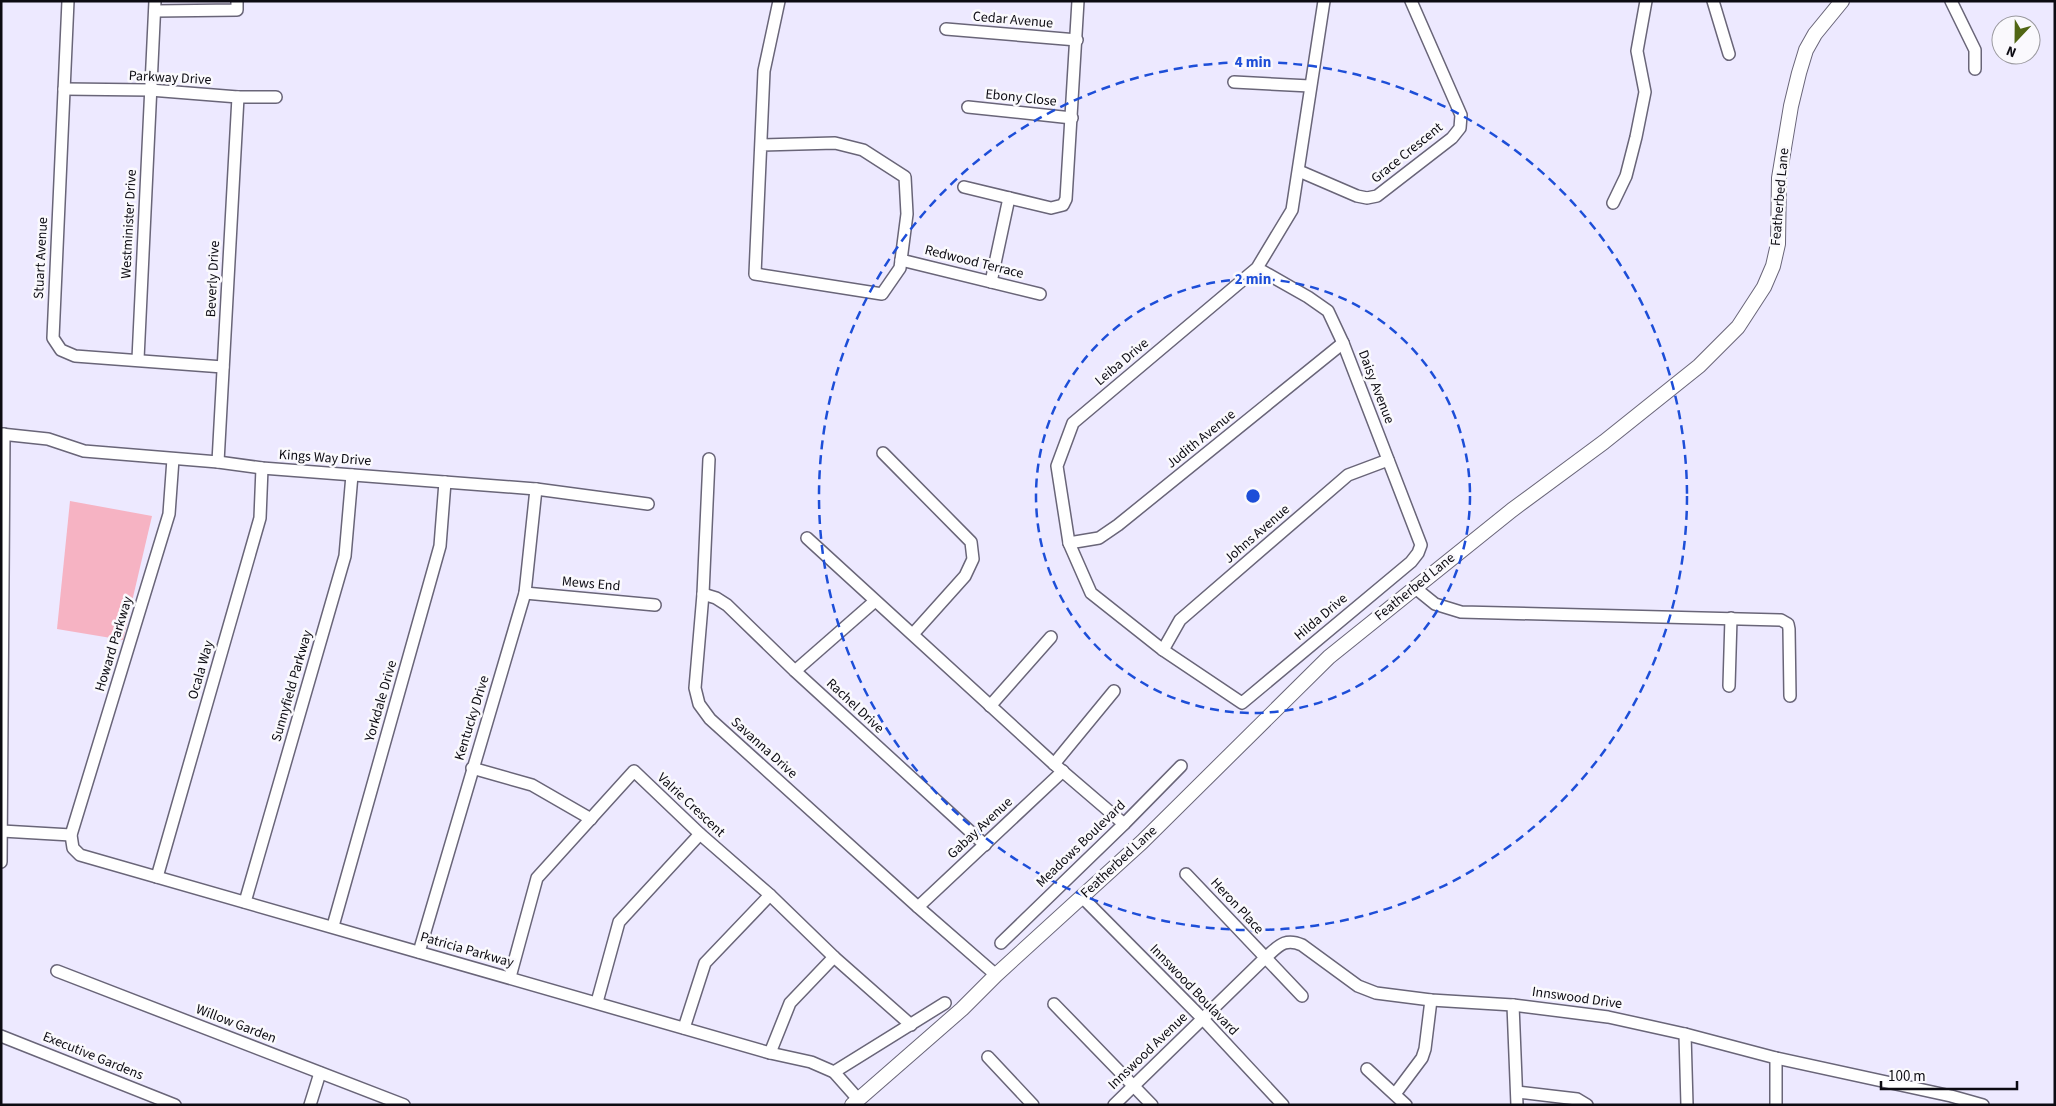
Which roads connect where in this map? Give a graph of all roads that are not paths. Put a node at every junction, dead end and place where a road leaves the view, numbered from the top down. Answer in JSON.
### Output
{"nodes":[{"id":1,"x":68,"y":1,"type":"edge"},
{"id":2,"x":237,"y":1,"type":"edge"},
{"id":3,"x":778,"y":1,"type":"edge"},
{"id":4,"x":1078,"y":1,"type":"edge"},
{"id":5,"x":1324,"y":1,"type":"edge"},
{"id":6,"x":1411,"y":1,"type":"edge"},
{"id":7,"x":1646,"y":1,"type":"edge"},
{"id":8,"x":1713,"y":1,"type":"edge"},
{"id":9,"x":1842,"y":1,"type":"edge"},
{"id":10,"x":1951,"y":1,"type":"edge"},
{"id":11,"x":155,"y":6,"type":"edge"},
{"id":12,"x":946,"y":29,"type":"dead end"},
{"id":13,"x":1077,"y":40,"type":"junction"},
{"id":14,"x":1729,"y":54,"type":"dead end"},
{"id":15,"x":1975,"y":69,"type":"dead end"},
{"id":16,"x":1234,"y":82,"type":"dead end"},
{"id":17,"x":1310,"y":86,"type":"junction"},
{"id":18,"x":64,"y":89,"type":"junction"},
{"id":19,"x":150,"y":90,"type":"junction"},
{"id":20,"x":238,"y":97,"type":"junction"},
{"id":21,"x":276,"y":97,"type":"dead end"},
{"id":22,"x":968,"y":107,"type":"dead end"},
{"id":23,"x":1072,"y":118,"type":"junction"},
{"id":24,"x":761,"y":145,"type":"junction"},
{"id":25,"x":1299,"y":171,"type":"junction"},
{"id":26,"x":964,"y":187,"type":"dead end"},
{"id":27,"x":1009,"y":198,"type":"junction"},
{"id":28,"x":1613,"y":203,"type":"dead end"},
{"id":29,"x":901,"y":260,"type":"junction"},
{"id":30,"x":1256,"y":268,"type":"junction"},
{"id":31,"x":991,"y":282,"type":"junction"},
{"id":32,"x":1040,"y":294,"type":"dead end"},
{"id":33,"x":1344,"y":343,"type":"junction"},
{"id":34,"x":138,"y":359,"type":"junction"},
{"id":35,"x":223,"y":366,"type":"junction"},
{"id":36,"x":3,"y":434,"type":"edge"},
{"id":37,"x":883,"y":453,"type":"dead end"},
{"id":38,"x":173,"y":459,"type":"junction"},
{"id":39,"x":709,"y":459,"type":"dead end"},
{"id":40,"x":1388,"y":460,"type":"junction"},
{"id":41,"x":218,"y":462,"type":"junction"},
{"id":42,"x":262,"y":468,"type":"junction"},
{"id":43,"x":352,"y":475,"type":"junction"},
{"id":44,"x":444,"y":482,"type":"junction"},
{"id":45,"x":536,"y":489,"type":"junction"},
{"id":46,"x":648,"y":504,"type":"dead end"},
{"id":47,"x":807,"y":538,"type":"dead end"},
{"id":48,"x":1069,"y":544,"type":"junction"},
{"id":49,"x":1418,"y":553,"type":"joint"},
{"id":50,"x":1414,"y":587,"type":"junction"},
{"id":51,"x":525,"y":593,"type":"junction"},
{"id":52,"x":703,"y":594,"type":"junction"},
{"id":53,"x":875,"y":601,"type":"junction"},
{"id":54,"x":655,"y":605,"type":"dead end"},
{"id":55,"x":1731,"y":618,"type":"junction"},
{"id":56,"x":1339,"y":622,"type":"junction"},
{"id":57,"x":913,"y":634,"type":"junction"},
{"id":58,"x":1050,"y":638,"type":"dead end"},
{"id":59,"x":1352,"y":639,"type":"junction"},
{"id":60,"x":1162,"y":650,"type":"junction"},
{"id":61,"x":795,"y":671,"type":"junction"},
{"id":62,"x":1729,"y":686,"type":"dead end"},
{"id":63,"x":1114,"y":691,"type":"dead end"},
{"id":64,"x":1790,"y":696,"type":"dead end"},
{"id":65,"x":1242,"y":703,"type":"joint"},
{"id":66,"x":990,"y":706,"type":"junction"},
{"id":67,"x":1181,"y":766,"type":"dead end"},
{"id":68,"x":472,"y":768,"type":"junction"},
{"id":69,"x":1058,"y":768,"type":"junction"},
{"id":70,"x":592,"y":819,"type":"junction"},
{"id":71,"x":1124,"y":824,"type":"junction"},
{"id":72,"x":2,"y":831,"type":"edge"},
{"id":73,"x":700,"y":834,"type":"junction"},
{"id":74,"x":71,"y":835,"type":"junction"},
{"id":75,"x":985,"y":845,"type":"junction"},
{"id":76,"x":1,"y":862,"type":"edge"},
{"id":77,"x":1186,"y":874,"type":"dead end"},
{"id":78,"x":156,"y":877,"type":"junction"},
{"id":79,"x":770,"y":895,"type":"junction"},
{"id":80,"x":1082,"y":897,"type":"junction"},
{"id":81,"x":245,"y":902,"type":"junction"},
{"id":82,"x":918,"y":907,"type":"junction"},
{"id":83,"x":333,"y":926,"type":"junction"},
{"id":84,"x":1001,"y":942,"type":"dead end"},
{"id":85,"x":419,"y":952,"type":"junction"},
{"id":86,"x":834,"y":957,"type":"junction"},
{"id":87,"x":1265,"y":958,"type":"junction"},
{"id":88,"x":58,"y":971,"type":"dead end"},
{"id":89,"x":996,"y":975,"type":"junction"},
{"id":90,"x":510,"y":977,"type":"junction"},
{"id":91,"x":1302,"y":996,"type":"dead end"},
{"id":92,"x":1431,"y":1000,"type":"junction"},
{"id":93,"x":597,"y":1002,"type":"junction"},
{"id":94,"x":944,"y":1003,"type":"dead end"},
{"id":95,"x":1054,"y":1004,"type":"dead end"},
{"id":96,"x":1513,"y":1005,"type":"junction"},
{"id":97,"x":1203,"y":1019,"type":"junction"},
{"id":98,"x":911,"y":1025,"type":"junction"},
{"id":99,"x":684,"y":1028,"type":"junction"},
{"id":100,"x":1685,"y":1034,"type":"junction"},
{"id":101,"x":1,"y":1036,"type":"edge"},
{"id":102,"x":770,"y":1053,"type":"junction"},
{"id":103,"x":988,"y":1058,"type":"dead end"},
{"id":104,"x":1776,"y":1058,"type":"junction"},
{"id":105,"x":1367,"y":1069,"type":"dead end"},
{"id":106,"x":834,"y":1072,"type":"junction"},
{"id":107,"x":320,"y":1073,"type":"junction"},
{"id":108,"x":1133,"y":1085,"type":"junction"},
{"id":109,"x":1517,"y":1092,"type":"junction"},
{"id":110,"x":1395,"y":1094,"type":"junction"},
{"id":111,"x":1951,"y":1100,"type":"edge"},
{"id":112,"x":855,"y":1102,"type":"edge"},
{"id":113,"x":175,"y":1105,"type":"edge"},
{"id":114,"x":310,"y":1105,"type":"edge"},
{"id":115,"x":404,"y":1105,"type":"edge"},
{"id":116,"x":1033,"y":1105,"type":"edge"},
{"id":117,"x":1114,"y":1105,"type":"edge"},
{"id":118,"x":1152,"y":1105,"type":"edge"},
{"id":119,"x":1283,"y":1105,"type":"edge"},
{"id":120,"x":1406,"y":1105,"type":"edge"},
{"id":121,"x":1517,"y":1105,"type":"edge"},
{"id":122,"x":1587,"y":1105,"type":"edge"},
{"id":123,"x":1687,"y":1105,"type":"edge"},
{"id":124,"x":1776,"y":1105,"type":"edge"},
{"id":125,"x":1983,"y":1105,"type":"edge"}],
"edges":[{"from":1,"to":18,"type":"street","name":"Stuart Avenue"},
{"from":2,"to":11,"type":"street"},
{"from":3,"to":24,"type":"street"},
{"from":4,"to":13,"type":"street"},
{"from":5,"to":17,"type":"street","name":"Leiba Drive"},
{"from":6,"to":25,"type":"street","name":"Grace Crescent"},
{"from":7,"to":28,"type":"street"},
{"from":8,"to":14,"type":"street"},
{"from":9,"to":50,"type":"main road","name":"Featherbed Lane"},
{"from":10,"to":15,"type":"street"},
{"from":11,"to":19,"type":"street","name":"Westminister Drive"},
{"from":12,"to":13,"type":"street","name":"Cedar Avenue"},
{"from":13,"to":23,"type":"street"},
{"from":16,"to":17,"type":"street"},
{"from":17,"to":25,"type":"street","name":"Leiba Drive"},
{"from":18,"to":19,"type":"street","name":"Parkway Drive"},
{"from":18,"to":34,"type":"street","name":"Stuart Avenue"},
{"from":19,"to":20,"type":"street","name":"Parkway Drive"},
{"from":19,"to":34,"type":"street","name":"Westminister Drive"},
{"from":20,"to":21,"type":"street","name":"Parkway Drive"},
{"from":20,"to":35,"type":"street","name":"Beverly Drive"},
{"from":22,"to":23,"type":"street","name":"Ebony Close"},
{"from":23,"to":27,"type":"street"},
{"from":24,"to":29,"type":"street"},
{"from":24,"to":29,"type":"street"},
{"from":25,"to":30,"type":"street","name":"Leiba Drive"},
{"from":26,"to":27,"type":"street"},
{"from":27,"to":31,"type":"street"},
{"from":29,"to":31,"type":"street","name":"Redwood Terrace"},
{"from":30,"to":33,"type":"street","name":"Daisy Avenue"},
{"from":30,"to":48,"type":"street","name":"Leiba Drive"},
{"from":31,"to":32,"type":"street","name":"Redwood Terrace"},
{"from":33,"to":40,"type":"street","name":"Daisy Avenue"},
{"from":33,"to":48,"type":"street","name":"Judith Avenue"},
{"from":34,"to":35,"type":"street","name":"Stuart Avenue"},
{"from":35,"to":41,"type":"street","name":"Beverly Drive"},
{"from":36,"to":38,"type":"street","name":"Kings Way Drive"},
{"from":36,"to":72,"type":"street"},
{"from":37,"to":57,"type":"street"},
{"from":38,"to":41,"type":"street","name":"Kings Way Drive"},
{"from":38,"to":74,"type":"street","name":"Howard Parkway"},
{"from":39,"to":52,"type":"street","name":"Savanna Drive"},
{"from":40,"to":49,"type":"street","name":"Daisy Avenue"},
{"from":40,"to":60,"type":"street","name":"Johns Avenue"},
{"from":41,"to":42,"type":"street","name":"Kings Way Drive"},
{"from":42,"to":43,"type":"street","name":"Kings Way Drive"},
{"from":42,"to":78,"type":"street","name":"Ocala Way"},
{"from":43,"to":44,"type":"street","name":"Kings Way Drive"},
{"from":43,"to":81,"type":"street","name":"Sunnyfield Parkway"},
{"from":44,"to":45,"type":"street","name":"Kings Way Drive"},
{"from":44,"to":83,"type":"street","name":"Yorkdale Drive"},
{"from":45,"to":46,"type":"street","name":"Kings Way Drive"},
{"from":45,"to":51,"type":"street","name":"Kentucky Drive"},
{"from":47,"to":53,"type":"street"},
{"from":48,"to":60,"type":"street","name":"Leiba Drive"},
{"from":49,"to":56,"type":"street","name":"Hilda Drive"},
{"from":50,"to":55,"type":"street"},
{"from":50,"to":59,"type":"main road","name":"Featherbed Lane"},
{"from":51,"to":54,"type":"street","name":"Mews End"},
{"from":51,"to":68,"type":"street","name":"Kentucky Drive"},
{"from":52,"to":61,"type":"street","name":"Rachel Drive"},
{"from":52,"to":82,"type":"street","name":"Savanna Drive"},
{"from":53,"to":57,"type":"street"},
{"from":53,"to":61,"type":"street"},
{"from":55,"to":62,"type":"street"},
{"from":55,"to":64,"type":"street"},
{"from":56,"to":59,"type":"street"},
{"from":56,"to":65,"type":"street","name":"Hilda Drive"},
{"from":57,"to":66,"type":"street"},
{"from":58,"to":66,"type":"street"},
{"from":59,"to":80,"type":"main road","name":"Featherbed Lane"},
{"from":60,"to":65,"type":"street","name":"Leiba Drive"},
{"from":61,"to":75,"type":"street","name":"Rachel Drive"},
{"from":63,"to":69,"type":"street","name":"Gabay Avenue"},
{"from":66,"to":69,"type":"street"},
{"from":67,"to":71,"type":"street","name":"Meadows Boulevard"},
{"from":68,"to":70,"type":"street"},
{"from":68,"to":85,"type":"street","name":"Kentucky Drive"},
{"from":69,"to":71,"type":"street"},
{"from":69,"to":75,"type":"street","name":"Gabay Avenue"},
{"from":70,"to":73,"type":"street","name":"Valrie Crescent"},
{"from":70,"to":90,"type":"street","name":"Valrie Crescent"},
{"from":71,"to":84,"type":"street","name":"Meadows Boulevard"},
{"from":72,"to":74,"type":"street"},
{"from":72,"to":76,"type":"street"},
{"from":73,"to":79,"type":"street","name":"Valrie Crescent"},
{"from":73,"to":93,"type":"street"},
{"from":74,"to":78,"type":"street","name":"Patricia Parkway"},
{"from":75,"to":82,"type":"street","name":"Gabay Avenue"},
{"from":77,"to":87,"type":"street","name":"Heron Place"},
{"from":78,"to":81,"type":"street","name":"Patricia Parkway"},
{"from":79,"to":86,"type":"street","name":"Valrie Crescent"},
{"from":79,"to":99,"type":"street"},
{"from":80,"to":89,"type":"main road","name":"Featherbed Lane"},
{"from":80,"to":97,"type":"street","name":"Innswood Boulavard"},
{"from":81,"to":83,"type":"street","name":"Patricia Parkway"},
{"from":82,"to":89,"type":"street","name":"Savanna Drive"},
{"from":83,"to":85,"type":"street","name":"Patricia Parkway"},
{"from":85,"to":90,"type":"street","name":"Patricia Parkway"},
{"from":86,"to":98,"type":"street","name":"Valrie Crescent"},
{"from":86,"to":102,"type":"street"},
{"from":87,"to":91,"type":"street","name":"Heron Place"},
{"from":87,"to":92,"type":"street","name":"Innswood Drive"},
{"from":87,"to":97,"type":"street","name":"Innswood Drive"},
{"from":88,"to":107,"type":"street","name":"Willow Garden"},
{"from":89,"to":112,"type":"main road","name":"Featherbed Lane"},
{"from":90,"to":93,"type":"street","name":"Patricia Parkway"},
{"from":92,"to":96,"type":"street","name":"Innswood Drive"},
{"from":92,"to":110,"type":"street"},
{"from":93,"to":99,"type":"street","name":"Patricia Parkway"},
{"from":94,"to":98,"type":"street"},
{"from":95,"to":108,"type":"street"},
{"from":96,"to":100,"type":"street","name":"Innswood Drive"},
{"from":96,"to":109,"type":"street"},
{"from":97,"to":108,"type":"street","name":"Innswood Avenue"},
{"from":97,"to":119,"type":"street","name":"Innswood Boulavard"},
{"from":98,"to":106,"type":"street"},
{"from":99,"to":102,"type":"street","name":"Patricia Parkway"},
{"from":100,"to":104,"type":"street","name":"Innswood Drive"},
{"from":100,"to":123,"type":"street"},
{"from":101,"to":113,"type":"street","name":"Executive Gardens"},
{"from":102,"to":106,"type":"street","name":"Patricia Parkway"},
{"from":103,"to":116,"type":"street"},
{"from":104,"to":111,"type":"street","name":"Innswood Drive"},
{"from":104,"to":124,"type":"street"},
{"from":105,"to":110,"type":"street"},
{"from":106,"to":112,"type":"street","name":"Patricia Parkway"},
{"from":107,"to":114,"type":"street"},
{"from":107,"to":115,"type":"street","name":"Willow Garden"},
{"from":108,"to":117,"type":"street","name":"Innswood Avenue"},
{"from":108,"to":118,"type":"street"},
{"from":109,"to":121,"type":"street"},
{"from":109,"to":122,"type":"street"},
{"from":110,"to":120,"type":"street"},
{"from":111,"to":125,"type":"street","name":"Innswood Drive"}]}
